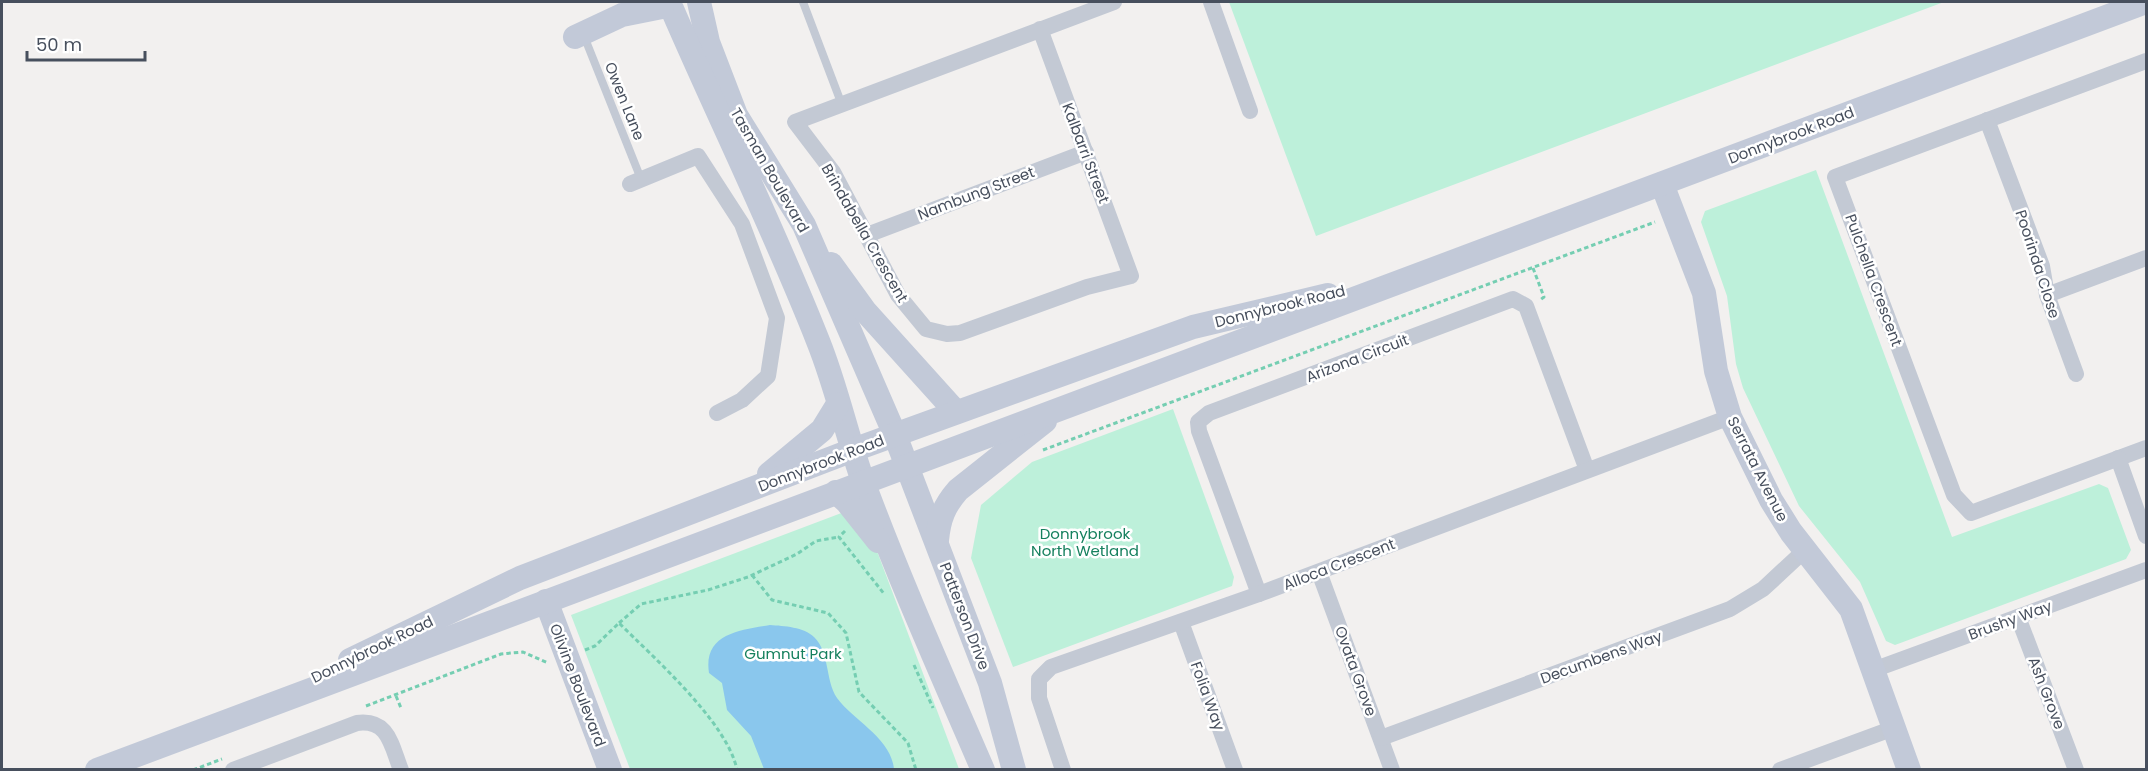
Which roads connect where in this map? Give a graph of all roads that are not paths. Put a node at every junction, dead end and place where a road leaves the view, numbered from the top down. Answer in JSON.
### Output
{"nodes":[{"id":1,"x":699,"y":2,"type":"edge"},
{"id":2,"x":803,"y":2,"type":"edge"},
{"id":3,"x":1114,"y":2,"type":"edge"},
{"id":4,"x":1211,"y":2,"type":"edge"},
{"id":5,"x":2146,"y":2,"type":"edge"},
{"id":6,"x":670,"y":5,"type":"edge"},
{"id":7,"x":627,"y":8,"type":"edge"},
{"id":8,"x":1040,"y":30,"type":"junction"},
{"id":9,"x":579,"y":35,"type":"joint"},
{"id":10,"x":2146,"y":61,"type":"edge"},
{"id":11,"x":842,"y":105,"type":"junction"},
{"id":12,"x":1250,"y":111,"type":"dead end"},
{"id":13,"x":1987,"y":120,"type":"junction"},
{"id":14,"x":1086,"y":152,"type":"junction"},
{"id":15,"x":636,"y":182,"type":"joint"},
{"id":16,"x":1662,"y":184,"type":"junction"},
{"id":17,"x":804,"y":225,"type":"junction"},
{"id":18,"x":867,"y":235,"type":"junction"},
{"id":19,"x":2146,"y":258,"type":"edge"},
{"id":20,"x":1435,"y":268,"type":"junction"},
{"id":21,"x":1131,"y":276,"type":"joint"},
{"id":22,"x":2047,"y":295,"type":"junction"},
{"id":23,"x":2076,"y":374,"type":"dead end"},
{"id":24,"x":838,"y":404,"type":"junction"},
{"id":25,"x":1064,"y":407,"type":"junction"},
{"id":26,"x":956,"y":412,"type":"junction"},
{"id":27,"x":717,"y":413,"type":"dead end"},
{"id":28,"x":1730,"y":417,"type":"junction"},
{"id":29,"x":895,"y":435,"type":"junction"},
{"id":30,"x":2146,"y":448,"type":"edge"},
{"id":31,"x":853,"y":450,"type":"junction"},
{"id":32,"x":2118,"y":458,"type":"junction"},
{"id":33,"x":907,"y":466,"type":"junction"},
{"id":34,"x":1587,"y":470,"type":"junction"},
{"id":35,"x":864,"y":482,"type":"junction"},
{"id":36,"x":742,"y":492,"type":"junction"},
{"id":37,"x":836,"y":492,"type":"junction"},
{"id":38,"x":2146,"y":536,"type":"edge"},
{"id":39,"x":937,"y":540,"type":"junction"},
{"id":40,"x":1805,"y":550,"type":"junction"},
{"id":41,"x":894,"y":562,"type":"junction"},
{"id":42,"x":2146,"y":570,"type":"edge"},
{"id":43,"x":1319,"y":572,"type":"junction"},
{"id":44,"x":1259,"y":594,"type":"junction"},
{"id":45,"x":546,"y":601,"type":"junction"},
{"id":46,"x":2018,"y":617,"type":"junction"},
{"id":47,"x":1181,"y":622,"type":"junction"},
{"id":48,"x":1873,"y":670,"type":"junction"},
{"id":49,"x":230,"y":720,"type":"junction"},
{"id":50,"x":1894,"y":728,"type":"junction"},
{"id":51,"x":1381,"y":738,"type":"junction"},
{"id":52,"x":231,"y":763,"type":"edge"},
{"id":53,"x":97,"y":770,"type":"edge"},
{"id":54,"x":401,"y":770,"type":"edge"},
{"id":55,"x":610,"y":770,"type":"edge"},
{"id":56,"x":983,"y":770,"type":"edge"},
{"id":57,"x":1014,"y":770,"type":"edge"},
{"id":58,"x":1063,"y":770,"type":"edge"},
{"id":59,"x":1235,"y":770,"type":"edge"},
{"id":60,"x":1392,"y":770,"type":"edge"},
{"id":61,"x":1780,"y":770,"type":"edge"},
{"id":62,"x":1909,"y":770,"type":"edge"},
{"id":63,"x":2076,"y":770,"type":"edge"}],
"edges":[{"from":1,"to":17,"type":"main road","name":"Tasman Boulevard"},
{"from":2,"to":11,"type":"lane"},
{"from":3,"to":8,"type":"street","name":"Brindabella Crescent"},
{"from":4,"to":12,"type":"street"},
{"from":5,"to":16,"type":"main road","name":"Donnybrook Road"},
{"from":6,"to":7,"type":"main road"},
{"from":6,"to":24,"type":"main road","name":"Tasman Boulevard"},
{"from":7,"to":9,"type":"main road"},
{"from":8,"to":11,"type":"street","name":"Brindabella Crescent"},
{"from":8,"to":14,"type":"street","name":"Kalbarri Street"},
{"from":9,"to":15,"type":"lane","name":"Owen Lane"},
{"from":10,"to":13,"type":"street","name":"Pulchella Crescent"},
{"from":11,"to":18,"type":"street","name":"Brindabella Crescent"},
{"from":13,"to":22,"type":"street","name":"Poorinda Close"},
{"from":13,"to":32,"type":"street","name":"Pulchella Crescent"},
{"from":14,"to":18,"type":"street","name":"Nambung Street"},
{"from":14,"to":21,"type":"street","name":"Kalbarri Street"},
{"from":15,"to":27,"type":"street"},
{"from":16,"to":20,"type":"main road","name":"Donnybrook Road"},
{"from":16,"to":28,"type":"main road","name":"Serrata Avenue"},
{"from":17,"to":26,"type":"main road"},
{"from":17,"to":29,"type":"main road","name":"Tasman Boulevard"},
{"from":18,"to":21,"type":"street","name":"Brindabella Crescent"},
{"from":19,"to":22,"type":"street"},
{"from":20,"to":25,"type":"main road","name":"Donnybrook Road"},
{"from":20,"to":26,"type":"main road","name":"Donnybrook Road"},
{"from":22,"to":23,"type":"street","name":"Poorinda Close"},
{"from":24,"to":31,"type":"main road","name":"Tasman Boulevard"},
{"from":24,"to":36,"type":"main road"},
{"from":25,"to":33,"type":"main road","name":"Donnybrook Road"},
{"from":25,"to":39,"type":"main road"},
{"from":26,"to":29,"type":"main road","name":"Donnybrook Road"},
{"from":28,"to":34,"type":"street","name":"Alloca Crescent"},
{"from":28,"to":40,"type":"main road","name":"Serrata Avenue"},
{"from":29,"to":31,"type":"main road","name":"Donnybrook Road"},
{"from":29,"to":33,"type":"main road","name":"Tasman Boulevard"},
{"from":30,"to":32,"type":"street","name":"Pulchella Crescent"},
{"from":31,"to":35,"type":"main road","name":"Tasman Boulevard"},
{"from":31,"to":36,"type":"main road","name":"Donnybrook Road"},
{"from":32,"to":38,"type":"street"},
{"from":33,"to":35,"type":"main road","name":"Donnybrook Road"},
{"from":33,"to":39,"type":"main road","name":"Patterson Drive"},
{"from":34,"to":43,"type":"street","name":"Alloca Crescent"},
{"from":34,"to":44,"type":"street","name":"Arizona Circuit"},
{"from":35,"to":37,"type":"main road","name":"Donnybrook Road"},
{"from":35,"to":41,"type":"main road"},
{"from":36,"to":49,"type":"main road","name":"Donnybrook Road"},
{"from":37,"to":41,"type":"main road"},
{"from":37,"to":45,"type":"main road","name":"Donnybrook Road"},
{"from":39,"to":57,"type":"main road","name":"Patterson Drive"},
{"from":40,"to":48,"type":"main road","name":"Serrata Avenue"},
{"from":40,"to":51,"type":"street","name":"Decumbens Way"},
{"from":41,"to":56,"type":"main road"},
{"from":42,"to":46,"type":"street","name":"Brushy Way"},
{"from":43,"to":44,"type":"street","name":"Alloca Crescent"},
{"from":43,"to":51,"type":"street","name":"Ovata Grove"},
{"from":44,"to":47,"type":"street","name":"Alloca Crescent"},
{"from":45,"to":49,"type":"main road","name":"Donnybrook Road"},
{"from":45,"to":55,"type":"main road","name":"Olivine Boulevard"},
{"from":46,"to":48,"type":"street","name":"Brushy Way"},
{"from":46,"to":63,"type":"street","name":"Ash Grove"},
{"from":47,"to":58,"type":"street","name":"Alloca Crescent"},
{"from":47,"to":59,"type":"street","name":"Folia Way"},
{"from":48,"to":50,"type":"main road","name":"Serrata Avenue"},
{"from":49,"to":53,"type":"main road","name":"Donnybrook Road"},
{"from":50,"to":61,"type":"street"},
{"from":50,"to":62,"type":"main road","name":"Serrata Avenue"},
{"from":51,"to":60,"type":"street","name":"Ovata Grove"},
{"from":52,"to":54,"type":"street"}]}
